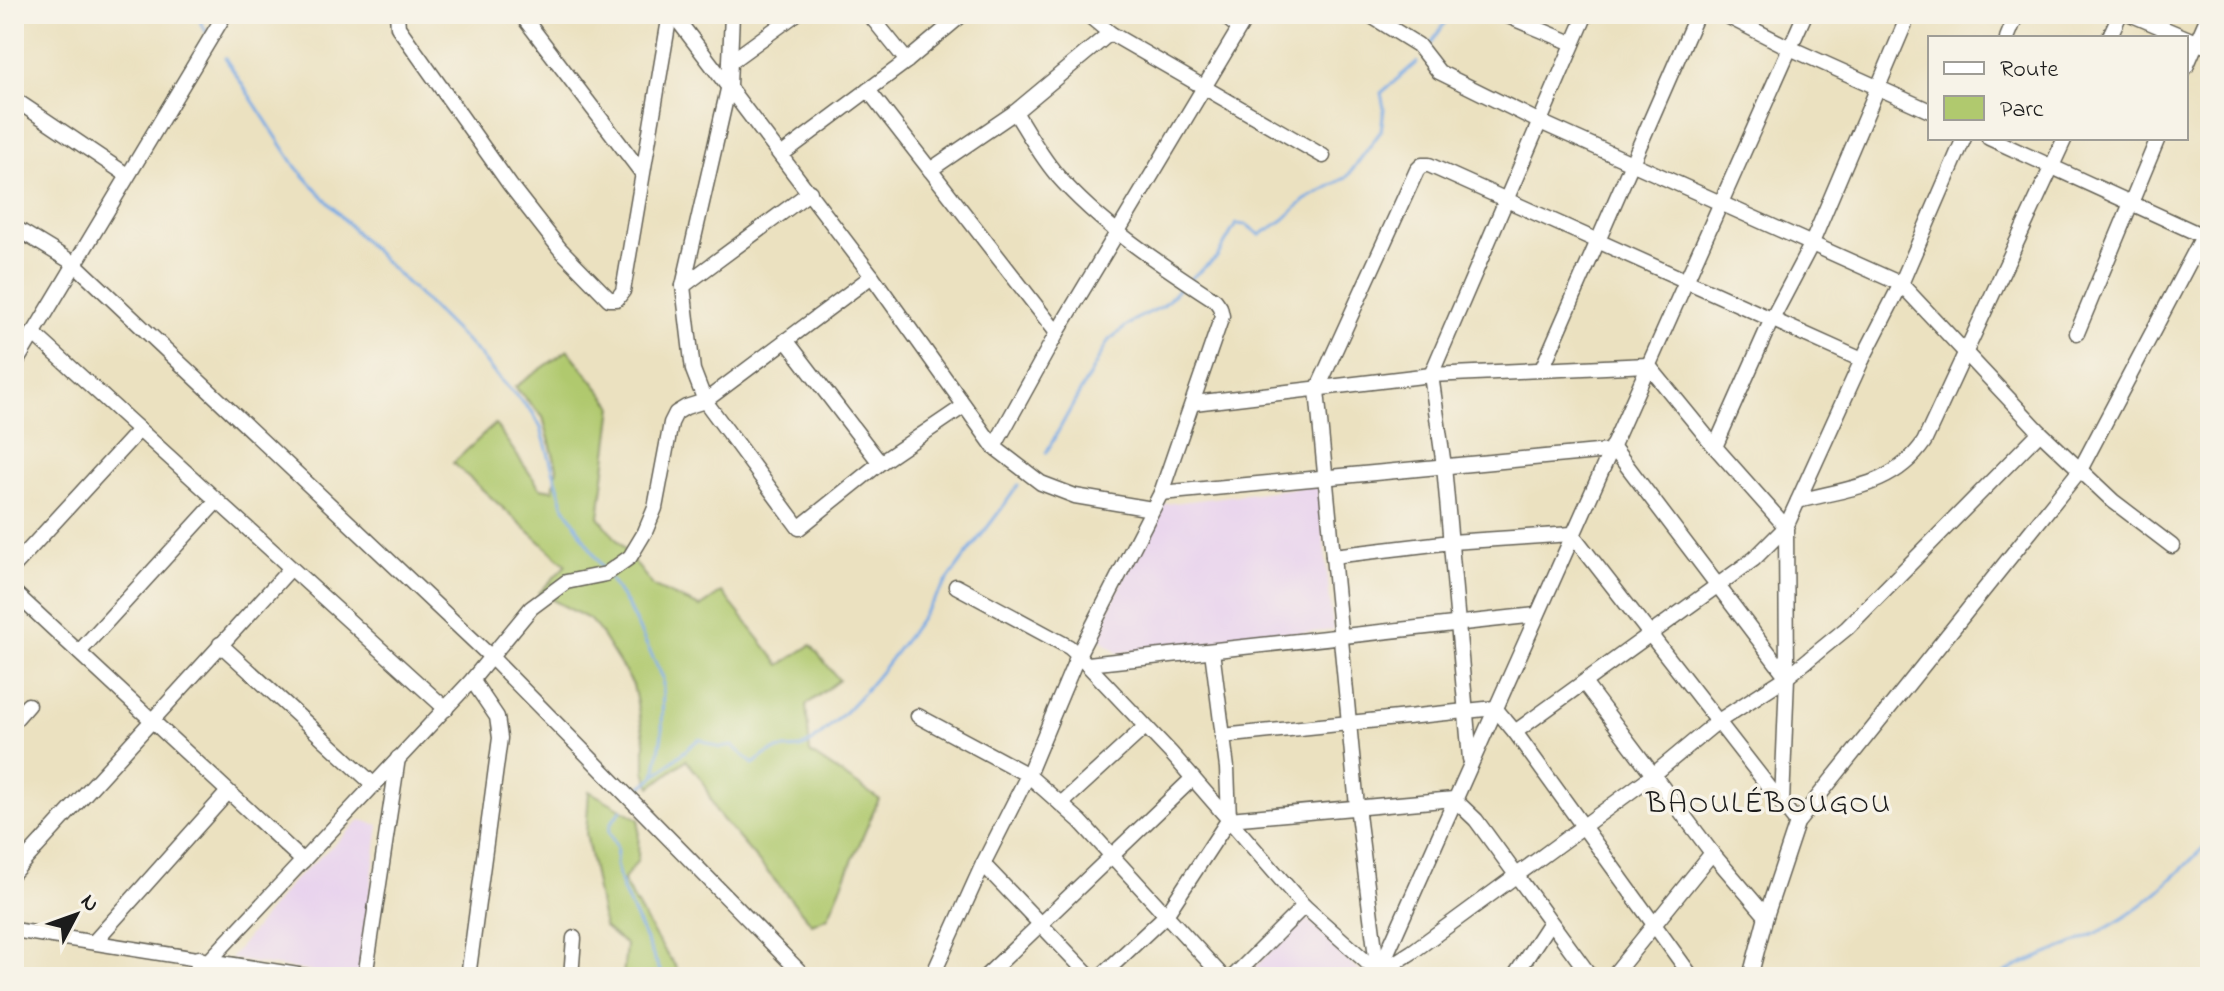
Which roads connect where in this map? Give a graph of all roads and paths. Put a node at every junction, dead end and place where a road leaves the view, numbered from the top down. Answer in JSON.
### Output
{"nodes":[{"id":1,"x":225,"y":14,"type":"edge"},
{"id":2,"x":397,"y":14,"type":"edge"},
{"id":3,"x":521,"y":14,"type":"edge"},
{"id":4,"x":672,"y":14,"type":"edge"},
{"id":5,"x":732,"y":14,"type":"edge"},
{"id":6,"x":796,"y":14,"type":"edge"},
{"id":7,"x":869,"y":14,"type":"edge"},
{"id":8,"x":1087,"y":14,"type":"edge"},
{"id":9,"x":1222,"y":14,"type":"edge"},
{"id":10,"x":1248,"y":14,"type":"edge"},
{"id":11,"x":1368,"y":14,"type":"edge"},
{"id":12,"x":1503,"y":14,"type":"edge"},
{"id":13,"x":1586,"y":14,"type":"edge"},
{"id":14,"x":1697,"y":14,"type":"edge"},
{"id":15,"x":1723,"y":14,"type":"edge"},
{"id":16,"x":1805,"y":14,"type":"edge"},
{"id":17,"x":1909,"y":14,"type":"edge"},
{"id":18,"x":2017,"y":14,"type":"edge"},
{"id":19,"x":2120,"y":14,"type":"edge"},
{"id":20,"x":2130,"y":14,"type":"edge"},
{"id":21,"x":2209,"y":14,"type":"edge"},
{"id":22,"x":956,"y":16,"type":"edge"},
{"id":23,"x":1239,"y":28,"type":"junction"},
{"id":24,"x":1110,"y":33,"type":"junction"},
{"id":25,"x":2008,"y":36,"type":"edge"},
{"id":26,"x":2110,"y":36,"type":"edge"},
{"id":27,"x":2182,"y":36,"type":"edge"},
{"id":28,"x":1572,"y":43,"type":"junction"},
{"id":29,"x":2203,"y":45,"type":"edge"},
{"id":30,"x":1790,"y":48,"type":"junction"},
{"id":31,"x":907,"y":61,"type":"junction"},
{"id":32,"x":730,"y":62,"type":"junction"},
{"id":33,"x":2188,"y":64,"type":"edge"},
{"id":34,"x":729,"y":85,"type":"junction"},
{"id":35,"x":1878,"y":86,"type":"junction"},
{"id":36,"x":1206,"y":88,"type":"junction"},
{"id":37,"x":868,"y":90,"type":"junction"},
{"id":38,"x":14,"y":99,"type":"edge"},
{"id":39,"x":1928,"y":110,"type":"edge"},
{"id":40,"x":1015,"y":112,"type":"junction"},
{"id":41,"x":1538,"y":121,"type":"junction"},
{"id":42,"x":1963,"y":140,"type":"edge"},
{"id":43,"x":1993,"y":140,"type":"edge"},
{"id":44,"x":2064,"y":140,"type":"edge"},
{"id":45,"x":2157,"y":140,"type":"edge"},
{"id":46,"x":781,"y":155,"type":"junction"},
{"id":47,"x":1323,"y":156,"type":"dead end"},
{"id":48,"x":1632,"y":163,"type":"junction"},
{"id":49,"x":2052,"y":167,"type":"junction"},
{"id":50,"x":930,"y":170,"type":"junction"},
{"id":51,"x":642,"y":173,"type":"junction"},
{"id":52,"x":127,"y":175,"type":"junction"},
{"id":53,"x":810,"y":192,"type":"junction"},
{"id":54,"x":1505,"y":198,"type":"junction"},
{"id":55,"x":1721,"y":202,"type":"junction"},
{"id":56,"x":2133,"y":204,"type":"junction"},
{"id":57,"x":14,"y":227,"type":"edge"},
{"id":58,"x":2207,"y":229,"type":"edge"},
{"id":59,"x":1118,"y":232,"type":"junction"},
{"id":60,"x":1598,"y":241,"type":"junction"},
{"id":61,"x":1811,"y":245,"type":"junction"},
{"id":62,"x":75,"y":264,"type":"junction"},
{"id":63,"x":872,"y":276,"type":"junction"},
{"id":64,"x":1686,"y":280,"type":"junction"},
{"id":65,"x":1901,"y":284,"type":"junction"},
{"id":66,"x":683,"y":286,"type":"junction"},
{"id":67,"x":1771,"y":321,"type":"junction"},
{"id":68,"x":33,"y":333,"type":"junction"},
{"id":69,"x":1057,"y":333,"type":"junction"},
{"id":70,"x":2077,"y":333,"type":"dead end"},
{"id":71,"x":786,"y":340,"type":"junction"},
{"id":72,"x":1967,"y":353,"type":"junction"},
{"id":73,"x":1862,"y":360,"type":"junction"},
{"id":74,"x":1648,"y":365,"type":"junction"},
{"id":75,"x":14,"y":366,"type":"edge"},
{"id":76,"x":1542,"y":369,"type":"junction"},
{"id":77,"x":1431,"y":375,"type":"junction"},
{"id":78,"x":1317,"y":390,"type":"junction"},
{"id":79,"x":705,"y":401,"type":"junction"},
{"id":80,"x":1194,"y":403,"type":"junction"},
{"id":81,"x":964,"y":406,"type":"junction"},
{"id":82,"x":139,"y":430,"type":"junction"},
{"id":83,"x":2040,"y":432,"type":"junction"},
{"id":84,"x":994,"y":447,"type":"junction"},
{"id":85,"x":1715,"y":447,"type":"junction"},
{"id":86,"x":1610,"y":449,"type":"junction"},
{"id":87,"x":880,"y":463,"type":"junction"},
{"id":88,"x":1444,"y":466,"type":"junction"},
{"id":89,"x":2080,"y":470,"type":"junction"},
{"id":90,"x":1325,"y":478,"type":"junction"},
{"id":91,"x":1161,"y":493,"type":"junction"},
{"id":92,"x":217,"y":501,"type":"junction"},
{"id":93,"x":1798,"y":501,"type":"junction"},
{"id":94,"x":1152,"y":509,"type":"junction"},
{"id":95,"x":1786,"y":527,"type":"junction"},
{"id":96,"x":1572,"y":534,"type":"junction"},
{"id":97,"x":1451,"y":542,"type":"junction"},
{"id":98,"x":2172,"y":546,"type":"dead end"},
{"id":99,"x":1333,"y":556,"type":"junction"},
{"id":100,"x":14,"y":566,"type":"edge"},
{"id":101,"x":291,"y":568,"type":"junction"},
{"id":102,"x":956,"y":586,"type":"dead end"},
{"id":103,"x":1717,"y":586,"type":"junction"},
{"id":104,"x":14,"y":592,"type":"edge"},
{"id":105,"x":1536,"y":615,"type":"junction"},
{"id":106,"x":1458,"y":625,"type":"junction"},
{"id":107,"x":1650,"y":636,"type":"junction"},
{"id":108,"x":1341,"y":637,"type":"junction"},
{"id":109,"x":220,"y":644,"type":"junction"},
{"id":110,"x":1212,"y":651,"type":"junction"},
{"id":111,"x":79,"y":652,"type":"junction"},
{"id":112,"x":491,"y":657,"type":"junction"},
{"id":113,"x":1083,"y":659,"type":"junction"},
{"id":114,"x":1787,"y":677,"type":"junction"},
{"id":115,"x":472,"y":680,"type":"junction"},
{"id":116,"x":1584,"y":683,"type":"junction"},
{"id":117,"x":28,"y":705,"type":"dead end"},
{"id":118,"x":1495,"y":708,"type":"junction"},
{"id":119,"x":446,"y":709,"type":"junction"},
{"id":120,"x":1466,"y":710,"type":"junction"},
{"id":121,"x":918,"y":716,"type":"dead end"},
{"id":122,"x":152,"y":720,"type":"junction"},
{"id":123,"x":14,"y":721,"type":"edge"},
{"id":124,"x":1717,"y":722,"type":"junction"},
{"id":125,"x":1349,"y":724,"type":"junction"},
{"id":126,"x":1145,"y":727,"type":"junction"},
{"id":127,"x":1515,"y":732,"type":"junction"},
{"id":128,"x":1222,"y":736,"type":"junction"},
{"id":129,"x":398,"y":757,"type":"junction"},
{"id":130,"x":1471,"y":762,"type":"junction"},
{"id":131,"x":1028,"y":775,"type":"junction"},
{"id":132,"x":1653,"y":775,"type":"junction"},
{"id":133,"x":1193,"y":778,"type":"junction"},
{"id":134,"x":374,"y":785,"type":"junction"},
{"id":135,"x":228,"y":792,"type":"junction"},
{"id":136,"x":1454,"y":799,"type":"junction"},
{"id":137,"x":1782,"y":803,"type":"junction"},
{"id":138,"x":1061,"y":804,"type":"junction"},
{"id":139,"x":1357,"y":806,"type":"junction"},
{"id":140,"x":1229,"y":819,"type":"junction"},
{"id":141,"x":1797,"y":823,"type":"junction"},
{"id":142,"x":1583,"y":827,"type":"junction"},
{"id":143,"x":1712,"y":853,"type":"junction"},
{"id":144,"x":1112,"y":857,"type":"junction"},
{"id":145,"x":303,"y":861,"type":"junction"},
{"id":146,"x":983,"y":864,"type":"junction"},
{"id":147,"x":14,"y":872,"type":"edge"},
{"id":148,"x":1516,"y":876,"type":"junction"},
{"id":149,"x":1304,"y":906,"type":"junction"},
{"id":150,"x":1166,"y":915,"type":"junction"},
{"id":151,"x":1766,"y":916,"type":"junction"},
{"id":152,"x":1550,"y":922,"type":"junction"},
{"id":153,"x":1041,"y":924,"type":"junction"},
{"id":154,"x":1655,"y":926,"type":"junction"},
{"id":155,"x":14,"y":930,"type":"edge"},
{"id":156,"x":574,"y":938,"type":"dead end"},
{"id":157,"x":95,"y":941,"type":"junction"},
{"id":158,"x":204,"y":959,"type":"junction"},
{"id":159,"x":1379,"y":976,"type":"edge"},
{"id":160,"x":196,"y":977,"type":"edge"},
{"id":161,"x":311,"y":977,"type":"edge"},
{"id":162,"x":365,"y":977,"type":"edge"},
{"id":163,"x":468,"y":977,"type":"edge"},
{"id":164,"x":571,"y":977,"type":"edge"},
{"id":165,"x":805,"y":977,"type":"edge"},
{"id":166,"x":932,"y":977,"type":"edge"},
{"id":167,"x":985,"y":977,"type":"edge"},
{"id":168,"x":1091,"y":977,"type":"edge"},
{"id":169,"x":1100,"y":977,"type":"edge"},
{"id":170,"x":1223,"y":977,"type":"edge"},
{"id":171,"x":1233,"y":977,"type":"edge"},
{"id":172,"x":1514,"y":977,"type":"edge"},
{"id":173,"x":1591,"y":977,"type":"edge"},
{"id":174,"x":1612,"y":977,"type":"edge"},
{"id":175,"x":1692,"y":977,"type":"edge"},
{"id":176,"x":1750,"y":977,"type":"edge"}],
"edges":[{"from":1,"to":52,"type":"street"},
{"from":2,"to":51,"type":"street"},
{"from":3,"to":51,"type":"street"},
{"from":4,"to":34,"type":"street"},
{"from":4,"to":51,"type":"street"},
{"from":5,"to":32,"type":"street"},
{"from":6,"to":32,"type":"street"},
{"from":7,"to":31,"type":"street"},
{"from":8,"to":24,"type":"street"},
{"from":9,"to":23,"type":"street"},
{"from":10,"to":23,"type":"street"},
{"from":11,"to":41,"type":"street"},
{"from":12,"to":28,"type":"street"},
{"from":13,"to":28,"type":"street"},
{"from":14,"to":48,"type":"street"},
{"from":15,"to":30,"type":"street"},
{"from":16,"to":30,"type":"street"},
{"from":17,"to":35,"type":"street"},
{"from":18,"to":25,"type":"street"},
{"from":19,"to":26,"type":"street"},
{"from":20,"to":27,"type":"street"},
{"from":21,"to":29,"type":"street"},
{"from":22,"to":31,"type":"street"},
{"from":23,"to":36,"type":"street"},
{"from":24,"to":36,"type":"street"},
{"from":24,"to":40,"type":"street"},
{"from":28,"to":41,"type":"street"},
{"from":29,"to":33,"type":"street"},
{"from":30,"to":35,"type":"street"},
{"from":30,"to":55,"type":"street"},
{"from":31,"to":37,"type":"street"},
{"from":32,"to":34,"type":"street"},
{"from":34,"to":46,"type":"street"},
{"from":34,"to":66,"type":"street"},
{"from":35,"to":39,"type":"street"},
{"from":35,"to":61,"type":"street"},
{"from":36,"to":47,"type":"street"},
{"from":36,"to":59,"type":"street"},
{"from":37,"to":46,"type":"street"},
{"from":37,"to":50,"type":"street"},
{"from":38,"to":52,"type":"street"},
{"from":40,"to":50,"type":"street"},
{"from":40,"to":59,"type":"street"},
{"from":41,"to":48,"type":"street"},
{"from":41,"to":54,"type":"street"},
{"from":42,"to":65,"type":"street"},
{"from":43,"to":49,"type":"street"},
{"from":44,"to":49,"type":"street"},
{"from":45,"to":56,"type":"street"},
{"from":46,"to":53,"type":"street"},
{"from":48,"to":55,"type":"street"},
{"from":48,"to":60,"type":"street"},
{"from":49,"to":56,"type":"street"},
{"from":49,"to":72,"type":"street"},
{"from":50,"to":69,"type":"street"},
{"from":52,"to":62,"type":"street"},
{"from":53,"to":63,"type":"street"},
{"from":53,"to":66,"type":"street"},
{"from":54,"to":60,"type":"street"},
{"from":54,"to":77,"type":"street"},
{"from":54,"to":78,"type":"street"},
{"from":55,"to":61,"type":"street"},
{"from":55,"to":64,"type":"street"},
{"from":56,"to":58,"type":"street"},
{"from":56,"to":70,"type":"street"},
{"from":57,"to":62,"type":"street"},
{"from":58,"to":89,"type":"street"},
{"from":59,"to":69,"type":"street"},
{"from":59,"to":80,"type":"street"},
{"from":60,"to":64,"type":"street"},
{"from":60,"to":76,"type":"street"},
{"from":61,"to":65,"type":"street"},
{"from":61,"to":67,"type":"street"},
{"from":62,"to":68,"type":"street"},
{"from":62,"to":112,"type":"street"},
{"from":63,"to":71,"type":"street"},
{"from":63,"to":81,"type":"street"},
{"from":64,"to":67,"type":"street"},
{"from":64,"to":74,"type":"street"},
{"from":65,"to":72,"type":"street"},
{"from":65,"to":73,"type":"street"},
{"from":66,"to":79,"type":"street"},
{"from":67,"to":73,"type":"street"},
{"from":67,"to":85,"type":"street"},
{"from":68,"to":75,"type":"street"},
{"from":68,"to":82,"type":"street"},
{"from":69,"to":84,"type":"street"},
{"from":71,"to":79,"type":"street"},
{"from":71,"to":87,"type":"street"},
{"from":72,"to":83,"type":"street"},
{"from":72,"to":93,"type":"street"},
{"from":73,"to":93,"type":"street"},
{"from":74,"to":76,"type":"street"},
{"from":74,"to":85,"type":"street"},
{"from":74,"to":86,"type":"street"},
{"from":76,"to":77,"type":"street"},
{"from":77,"to":78,"type":"street"},
{"from":77,"to":88,"type":"street"},
{"from":78,"to":80,"type":"street"},
{"from":78,"to":90,"type":"street"},
{"from":79,"to":87,"type":"street"},
{"from":79,"to":112,"type":"street"},
{"from":80,"to":91,"type":"street"},
{"from":81,"to":84,"type":"street"},
{"from":81,"to":87,"type":"street"},
{"from":82,"to":92,"type":"street"},
{"from":82,"to":100,"type":"street"},
{"from":83,"to":89,"type":"street"},
{"from":83,"to":114,"type":"street"},
{"from":84,"to":94,"type":"street"},
{"from":85,"to":95,"type":"street"},
{"from":86,"to":88,"type":"street"},
{"from":86,"to":96,"type":"street"},
{"from":86,"to":103,"type":"street"},
{"from":88,"to":90,"type":"street"},
{"from":88,"to":97,"type":"street"},
{"from":89,"to":98,"type":"street"},
{"from":89,"to":141,"type":"street"},
{"from":90,"to":91,"type":"street"},
{"from":90,"to":99,"type":"street"},
{"from":91,"to":94,"type":"street"},
{"from":92,"to":101,"type":"street"},
{"from":92,"to":111,"type":"street"},
{"from":93,"to":95,"type":"street"},
{"from":94,"to":113,"type":"street"},
{"from":95,"to":103,"type":"street"},
{"from":95,"to":114,"type":"street"},
{"from":96,"to":97,"type":"street"},
{"from":96,"to":105,"type":"street"},
{"from":96,"to":107,"type":"street"},
{"from":97,"to":99,"type":"street"},
{"from":97,"to":106,"type":"street"},
{"from":99,"to":108,"type":"street"},
{"from":101,"to":109,"type":"street"},
{"from":101,"to":119,"type":"street"},
{"from":102,"to":113,"type":"street"},
{"from":103,"to":107,"type":"street"},
{"from":103,"to":114,"type":"street"},
{"from":104,"to":111,"type":"street"},
{"from":105,"to":106,"type":"street"},
{"from":105,"to":118,"type":"street"},
{"from":106,"to":108,"type":"street"},
{"from":106,"to":120,"type":"street"},
{"from":107,"to":116,"type":"street"},
{"from":107,"to":124,"type":"street"},
{"from":108,"to":110,"type":"street"},
{"from":108,"to":125,"type":"street"},
{"from":109,"to":122,"type":"street"},
{"from":109,"to":134,"type":"street"},
{"from":110,"to":113,"type":"street"},
{"from":110,"to":128,"type":"street"},
{"from":111,"to":122,"type":"street"},
{"from":112,"to":115,"type":"street"},
{"from":112,"to":165,"type":"street"},
{"from":113,"to":126,"type":"street"},
{"from":113,"to":131,"type":"street"},
{"from":114,"to":124,"type":"street"},
{"from":114,"to":137,"type":"street"},
{"from":115,"to":119,"type":"street"},
{"from":115,"to":163,"type":"street"},
{"from":116,"to":127,"type":"street"},
{"from":116,"to":132,"type":"street"},
{"from":117,"to":123,"type":"street"},
{"from":118,"to":120,"type":"street"},
{"from":118,"to":127,"type":"street"},
{"from":118,"to":130,"type":"street"},
{"from":119,"to":129,"type":"street"},
{"from":120,"to":125,"type":"street"},
{"from":120,"to":130,"type":"street"},
{"from":121,"to":131,"type":"street"},
{"from":122,"to":135,"type":"street"},
{"from":122,"to":147,"type":"street"},
{"from":124,"to":132,"type":"street"},
{"from":124,"to":137,"type":"street"},
{"from":125,"to":128,"type":"street"},
{"from":125,"to":139,"type":"street"},
{"from":126,"to":133,"type":"street"},
{"from":126,"to":138,"type":"street"},
{"from":127,"to":142,"type":"street"},
{"from":128,"to":140,"type":"street"},
{"from":129,"to":134,"type":"street"},
{"from":129,"to":162,"type":"street"},
{"from":130,"to":136,"type":"street"},
{"from":131,"to":138,"type":"street"},
{"from":131,"to":146,"type":"street"},
{"from":132,"to":142,"type":"street"},
{"from":132,"to":143,"type":"street"},
{"from":133,"to":140,"type":"street"},
{"from":133,"to":144,"type":"street"},
{"from":134,"to":145,"type":"street"},
{"from":135,"to":145,"type":"street"},
{"from":135,"to":157,"type":"street"},
{"from":136,"to":139,"type":"street"},
{"from":136,"to":148,"type":"street"},
{"from":136,"to":159,"type":"street"},
{"from":137,"to":141,"type":"street"},
{"from":138,"to":144,"type":"street"},
{"from":139,"to":140,"type":"street"},
{"from":139,"to":159,"type":"street"},
{"from":140,"to":149,"type":"street"},
{"from":140,"to":150,"type":"street"},
{"from":141,"to":151,"type":"street"},
{"from":142,"to":148,"type":"street"},
{"from":142,"to":154,"type":"street"},
{"from":143,"to":151,"type":"street"},
{"from":143,"to":154,"type":"street"},
{"from":144,"to":150,"type":"street"},
{"from":144,"to":153,"type":"street"},
{"from":145,"to":158,"type":"street"},
{"from":146,"to":153,"type":"street"},
{"from":146,"to":166,"type":"street"},
{"from":148,"to":152,"type":"street"},
{"from":148,"to":159,"type":"street"},
{"from":149,"to":159,"type":"street"},
{"from":149,"to":171,"type":"street"},
{"from":150,"to":169,"type":"street"},
{"from":150,"to":170,"type":"street"},
{"from":151,"to":176,"type":"street"},
{"from":152,"to":172,"type":"street"},
{"from":152,"to":173,"type":"street"},
{"from":153,"to":167,"type":"street"},
{"from":153,"to":168,"type":"street"},
{"from":154,"to":174,"type":"street"},
{"from":154,"to":175,"type":"street"},
{"from":155,"to":157,"type":"street"},
{"from":156,"to":164,"type":"street"},
{"from":157,"to":158,"type":"street"},
{"from":158,"to":160,"type":"street"},
{"from":158,"to":161,"type":"street"}]}
